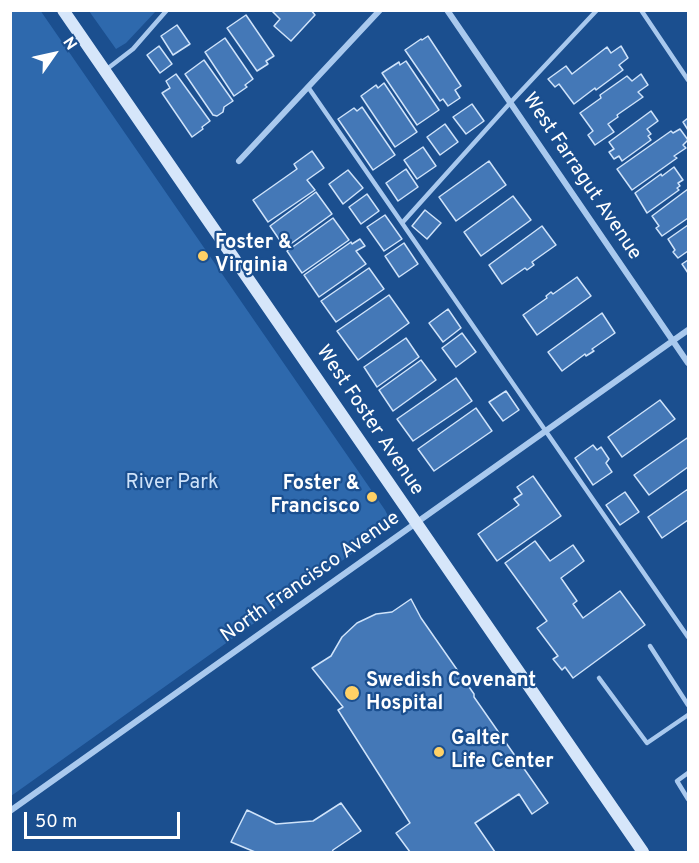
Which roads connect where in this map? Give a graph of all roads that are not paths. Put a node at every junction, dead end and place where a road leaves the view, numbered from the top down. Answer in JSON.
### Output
{"nodes":[{"id":1,"x":63,"y":10,"type":"edge"},
{"id":2,"x":167,"y":10,"type":"edge"},
{"id":3,"x":380,"y":10,"type":"edge"},
{"id":4,"x":447,"y":10,"type":"edge"},
{"id":5,"x":597,"y":10,"type":"edge"},
{"id":6,"x":641,"y":10,"type":"edge"},
{"id":7,"x":104,"y":70,"type":"junction"},
{"id":8,"x":688,"y":80,"type":"edge"},
{"id":9,"x":308,"y":87,"type":"junction"},
{"id":10,"x":510,"y":103,"type":"junction"},
{"id":11,"x":239,"y":161,"type":"dead end"},
{"id":12,"x":402,"y":223,"type":"junction"},
{"id":13,"x":688,"y":330,"type":"edge"},
{"id":14,"x":674,"y":341,"type":"junction"},
{"id":15,"x":688,"y":363,"type":"edge"},
{"id":16,"x":546,"y":431,"type":"junction"},
{"id":17,"x":416,"y":523,"type":"junction"},
{"id":18,"x":688,"y":637,"type":"edge"},
{"id":19,"x":650,"y":646,"type":"dead end"},
{"id":20,"x":599,"y":678,"type":"dead end"},
{"id":21,"x":688,"y":705,"type":"edge"},
{"id":22,"x":688,"y":716,"type":"edge"},
{"id":23,"x":688,"y":773,"type":"edge"},
{"id":24,"x":688,"y":799,"type":"edge"},
{"id":25,"x":10,"y":811,"type":"edge"},
{"id":26,"x":643,"y":852,"type":"edge"}],
"edges":[{"from":1,"to":7,"type":"main road","name":"West Foster Avenue"},
{"from":2,"to":7,"type":"lane"},
{"from":3,"to":9,"type":"street"},
{"from":4,"to":10,"type":"street","name":"West Farragut Avenue"},
{"from":5,"to":10,"type":"lane"},
{"from":6,"to":8,"type":"lane"},
{"from":7,"to":17,"type":"main road","name":"West Foster Avenue"},
{"from":9,"to":11,"type":"street"},
{"from":9,"to":12,"type":"lane"},
{"from":10,"to":12,"type":"lane"},
{"from":10,"to":14,"type":"street","name":"West Farragut Avenue"},
{"from":12,"to":16,"type":"lane"},
{"from":13,"to":14,"type":"street","name":"North Francisco Avenue"},
{"from":14,"to":15,"type":"street","name":"West Farragut Avenue"},
{"from":14,"to":16,"type":"street","name":"North Francisco Avenue"},
{"from":16,"to":17,"type":"street","name":"North Francisco Avenue"},
{"from":16,"to":18,"type":"lane"},
{"from":17,"to":25,"type":"street","name":"North Francisco Avenue"},
{"from":17,"to":26,"type":"main road","name":"West Foster Avenue"},
{"from":19,"to":21,"type":"lane"},
{"from":20,"to":22,"type":"lane"},
{"from":23,"to":24,"type":"lane"}]}
